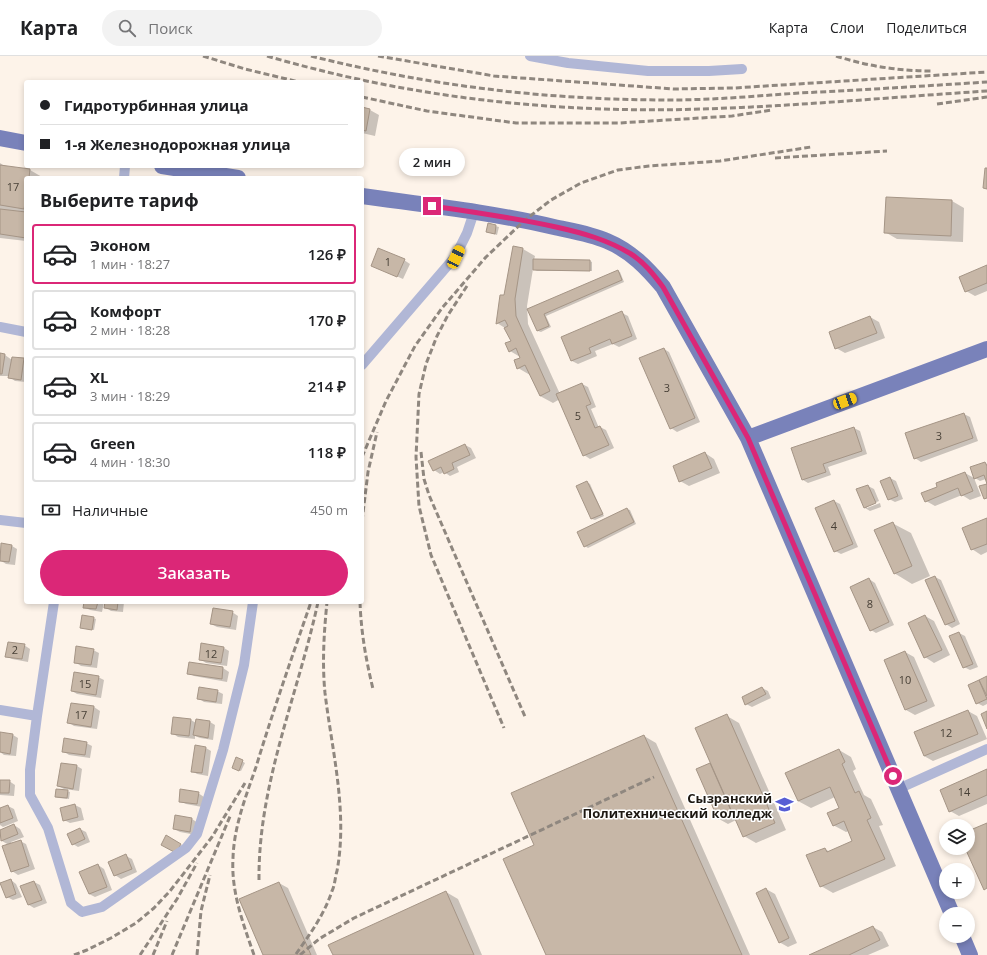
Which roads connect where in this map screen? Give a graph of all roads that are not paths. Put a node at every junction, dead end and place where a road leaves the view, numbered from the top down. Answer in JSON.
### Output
{"nodes":[{"id":1,"x":530,"y":56,"type":"edge"},
{"id":2,"x":742,"y":69,"type":"dead end"},
{"id":3,"x":0,"y":138,"type":"edge"},
{"id":4,"x":24,"y":142,"type":"edge"},
{"id":5,"x":175,"y":168,"type":"edge"},
{"id":6,"x":225,"y":176,"type":"edge"},
{"id":7,"x":364,"y":196,"type":"edge"},
{"id":8,"x":474,"y":212,"type":"junction"},
{"id":9,"x":0,"y":327,"type":"edge"},
{"id":10,"x":24,"y":332,"type":"edge"},
{"id":11,"x":987,"y":349,"type":"edge"},
{"id":12,"x":364,"y":363,"type":"edge"},
{"id":13,"x":748,"y":438,"type":"junction"},
{"id":14,"x":0,"y":520,"type":"edge"},
{"id":15,"x":24,"y":523,"type":"edge"},
{"id":16,"x":54,"y":604,"type":"edge"},
{"id":17,"x":253,"y":604,"type":"edge"},
{"id":18,"x":0,"y":710,"type":"edge"},
{"id":19,"x":37,"y":716,"type":"junction"},
{"id":20,"x":987,"y":749,"type":"edge"},
{"id":21,"x":898,"y":789,"type":"junction"},
{"id":22,"x":949,"y":907,"type":"edge"},
{"id":23,"x":965,"y":943,"type":"edge"},
{"id":24,"x":970,"y":955,"type":"edge"}],
"edges":[{"from":1,"to":2,"type":"street"},
{"from":3,"to":4,"type":"main road"},
{"from":5,"to":6,"type":"main road"},
{"from":7,"to":8,"type":"main road"},
{"from":8,"to":12,"type":"street"},
{"from":8,"to":13,"type":"main road"},
{"from":9,"to":10,"type":"street"},
{"from":11,"to":13,"type":"main road"},
{"from":13,"to":21,"type":"main road"},
{"from":14,"to":15,"type":"street"},
{"from":16,"to":19,"type":"street"},
{"from":17,"to":19,"type":"street"},
{"from":18,"to":19,"type":"street"},
{"from":20,"to":21,"type":"street"},
{"from":21,"to":22,"type":"main road"},
{"from":23,"to":24,"type":"main road"}]}
